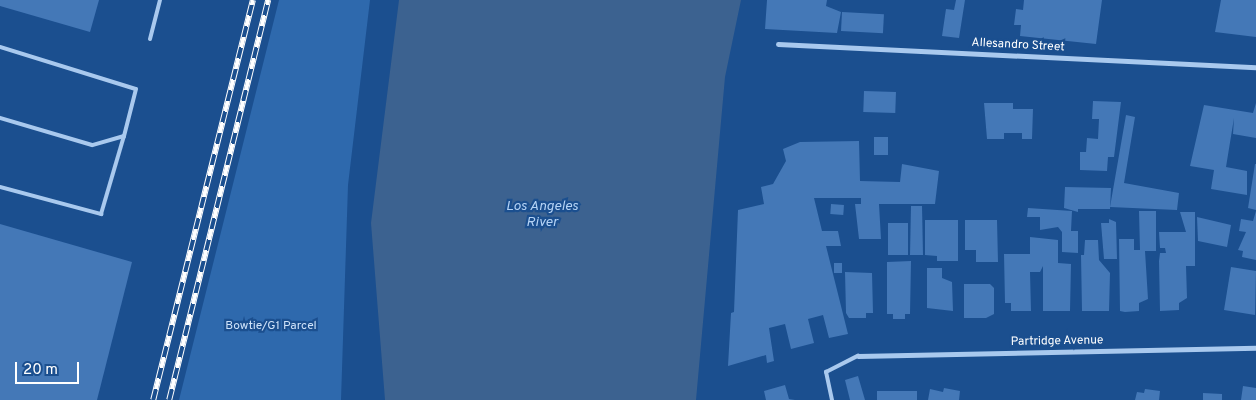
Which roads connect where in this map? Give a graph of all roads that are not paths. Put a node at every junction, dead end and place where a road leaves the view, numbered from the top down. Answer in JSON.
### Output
{"nodes":[{"id":1,"x":160,"y":0,"type":"edge"},
{"id":2,"x":150,"y":39,"type":"dead end"},
{"id":3,"x":778,"y":44,"type":"dead end"},
{"id":4,"x":0,"y":47,"type":"edge"},
{"id":5,"x":1256,"y":67,"type":"edge"},
{"id":6,"x":0,"y":118,"type":"edge"},
{"id":7,"x":124,"y":136,"type":"junction"},
{"id":8,"x":0,"y":187,"type":"edge"},
{"id":9,"x":1256,"y":348,"type":"edge"},
{"id":10,"x":858,"y":356,"type":"joint"},
{"id":11,"x":832,"y":400,"type":"edge"}],
"edges":[{"from":1,"to":2,"type":"lane"},
{"from":3,"to":5,"type":"street","name":"Allesandro Street"},
{"from":4,"to":7,"type":"lane"},
{"from":6,"to":7,"type":"lane"},
{"from":7,"to":8,"type":"lane"},
{"from":9,"to":10,"type":"street","name":"Partridge Avenue"},
{"from":10,"to":11,"type":"lane"}]}
